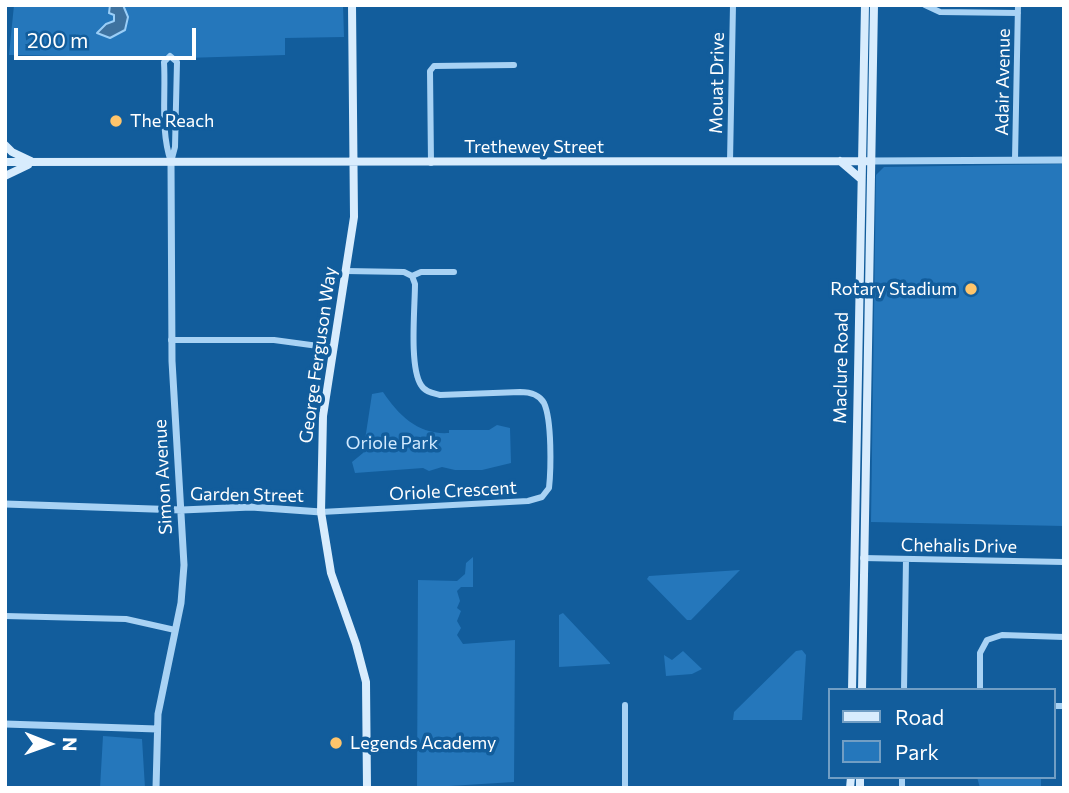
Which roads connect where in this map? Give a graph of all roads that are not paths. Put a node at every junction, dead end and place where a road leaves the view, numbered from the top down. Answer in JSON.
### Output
{"nodes":[{"id":1,"x":352,"y":5,"type":"edge"},
{"id":2,"x":733,"y":5,"type":"edge"},
{"id":3,"x":865,"y":5,"type":"edge"},
{"id":4,"x":874,"y":5,"type":"edge"},
{"id":5,"x":925,"y":5,"type":"edge"},
{"id":6,"x":1018,"y":9,"type":"edge"},
{"id":7,"x":514,"y":65,"type":"dead end"},
{"id":8,"x":5,"y":145,"type":"edge"},
{"id":9,"x":1015,"y":159,"type":"junction"},
{"id":10,"x":1064,"y":160,"type":"edge"},
{"id":11,"x":730,"y":161,"type":"junction"},
{"id":12,"x":840,"y":161,"type":"junction"},
{"id":13,"x":866,"y":161,"type":"junction"},
{"id":14,"x":34,"y":162,"type":"junction"},
{"id":15,"x":171,"y":162,"type":"junction"},
{"id":16,"x":5,"y":163,"type":"edge"},
{"id":17,"x":431,"y":163,"type":"junction"},
{"id":18,"x":354,"y":164,"type":"junction"},
{"id":19,"x":5,"y":176,"type":"edge"},
{"id":20,"x":861,"y":179,"type":"junction"},
{"id":21,"x":346,"y":271,"type":"junction"},
{"id":22,"x":454,"y":272,"type":"dead end"},
{"id":23,"x":412,"y":276,"type":"junction"},
{"id":24,"x":171,"y":340,"type":"junction"},
{"id":25,"x":333,"y":348,"type":"junction"},
{"id":26,"x":5,"y":503,"type":"edge"},
{"id":27,"x":182,"y":510,"type":"junction"},
{"id":28,"x":321,"y":512,"type":"junction"},
{"id":29,"x":859,"y":558,"type":"junction"},
{"id":30,"x":906,"y":559,"type":"junction"},
{"id":31,"x":1064,"y":562,"type":"edge"},
{"id":32,"x":5,"y":616,"type":"edge"},
{"id":33,"x":175,"y":630,"type":"junction"},
{"id":34,"x":1064,"y":637,"type":"edge"},
{"id":35,"x":852,"y":688,"type":"edge"},
{"id":36,"x":862,"y":688,"type":"edge"},
{"id":37,"x":904,"y":688,"type":"edge"},
{"id":38,"x":980,"y":688,"type":"edge"},
{"id":39,"x":625,"y":705,"type":"dead end"},
{"id":40,"x":5,"y":724,"type":"edge"},
{"id":41,"x":157,"y":729,"type":"junction"},
{"id":42,"x":156,"y":788,"type":"edge"},
{"id":43,"x":366,"y":788,"type":"edge"},
{"id":44,"x":625,"y":788,"type":"edge"}],
"edges":[{"from":1,"to":18,"type":"main road","name":"George Ferguson Way"},
{"from":2,"to":11,"type":"street","name":"Mouat Drive"},
{"from":3,"to":13,"type":"main road","name":"Maclure Road"},
{"from":4,"to":13,"type":"main road","name":"Maclure Road"},
{"from":5,"to":6,"type":"street"},
{"from":6,"to":9,"type":"street","name":"Adair Avenue"},
{"from":7,"to":17,"type":"street"},
{"from":8,"to":14,"type":"main road"},
{"from":9,"to":10,"type":"street","name":"Trethewey Street"},
{"from":9,"to":13,"type":"street","name":"Trethewey Street"},
{"from":11,"to":12,"type":"main road","name":"Trethewey Street"},
{"from":11,"to":17,"type":"main road","name":"Trethewey Street"},
{"from":12,"to":13,"type":"main road","name":"Trethewey Street"},
{"from":12,"to":20,"type":"main road"},
{"from":13,"to":20,"type":"main road","name":"Maclure Road"},
{"from":13,"to":29,"type":"main road","name":"Maclure Road"},
{"from":14,"to":15,"type":"main road","name":"Trethewey Street"},
{"from":14,"to":16,"type":"main road","name":"Trethewey Street"},
{"from":14,"to":19,"type":"main road"},
{"from":15,"to":15,"type":"street"},
{"from":15,"to":18,"type":"main road","name":"Trethewey Street"},
{"from":15,"to":24,"type":"street","name":"Simon Avenue"},
{"from":17,"to":18,"type":"main road","name":"Trethewey Street"},
{"from":18,"to":21,"type":"main road","name":"George Ferguson Way"},
{"from":20,"to":29,"type":"main road","name":"Maclure Road"},
{"from":21,"to":23,"type":"street"},
{"from":21,"to":25,"type":"main road","name":"George Ferguson Way"},
{"from":22,"to":23,"type":"street"},
{"from":23,"to":28,"type":"street","name":"Oriole Crescent"},
{"from":24,"to":25,"type":"street"},
{"from":24,"to":27,"type":"street","name":"Simon Avenue"},
{"from":25,"to":28,"type":"main road","name":"George Ferguson Way"},
{"from":26,"to":27,"type":"street","name":"Garden Street"},
{"from":27,"to":28,"type":"street","name":"Garden Street"},
{"from":27,"to":33,"type":"street","name":"Simon Avenue"},
{"from":28,"to":43,"type":"main road","name":"George Ferguson Way"},
{"from":29,"to":30,"type":"street","name":"Chehalis Drive"},
{"from":29,"to":35,"type":"main road","name":"Maclure Road"},
{"from":29,"to":36,"type":"main road","name":"Maclure Road"},
{"from":30,"to":31,"type":"street","name":"Chehalis Drive"},
{"from":30,"to":37,"type":"street"},
{"from":32,"to":33,"type":"street"},
{"from":33,"to":41,"type":"street","name":"Simon Avenue"},
{"from":34,"to":38,"type":"street"},
{"from":39,"to":44,"type":"street"},
{"from":40,"to":41,"type":"street"},
{"from":41,"to":42,"type":"street","name":"Simon Avenue"}]}
